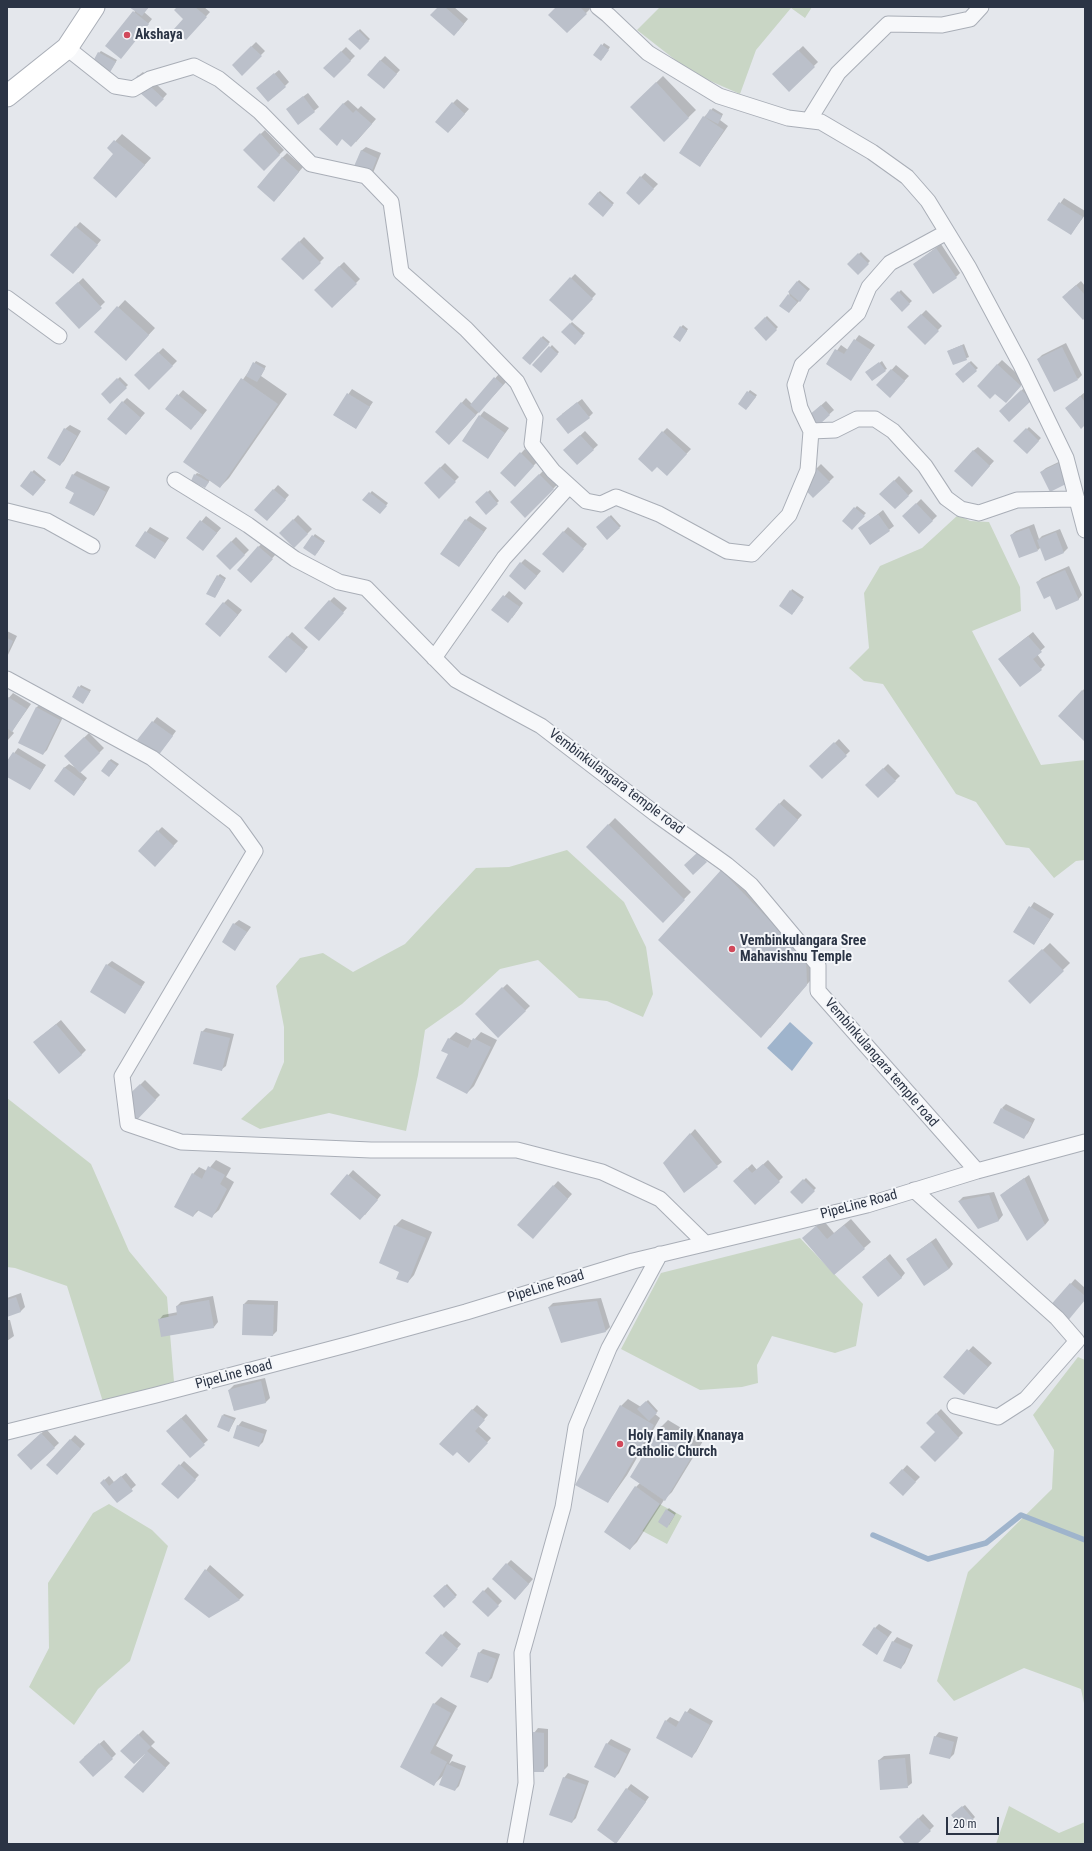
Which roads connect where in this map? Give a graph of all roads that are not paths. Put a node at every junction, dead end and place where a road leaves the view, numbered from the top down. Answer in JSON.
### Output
{"nodes":[{"id":1,"x":94,"y":7,"type":"edge"},
{"id":2,"x":598,"y":7,"type":"edge"},
{"id":3,"x":981,"y":7,"type":"edge"},
{"id":4,"x":67,"y":48,"type":"junction"},
{"id":5,"x":7,"y":96,"type":"edge"},
{"id":6,"x":809,"y":120,"type":"junction"},
{"id":7,"x":947,"y":232,"type":"junction"},
{"id":8,"x":7,"y":298,"type":"edge"},
{"id":9,"x":59,"y":336,"type":"dead end"},
{"id":10,"x":810,"y":431,"type":"junction"},
{"id":11,"x":175,"y":480,"type":"dead end"},
{"id":12,"x":569,"y":486,"type":"junction"},
{"id":13,"x":1077,"y":499,"type":"junction"},
{"id":14,"x":7,"y":511,"type":"edge"},
{"id":15,"x":1085,"y":530,"type":"edge"},
{"id":16,"x":92,"y":546,"type":"dead end"},
{"id":17,"x":434,"y":658,"type":"junction"},
{"id":18,"x":7,"y":679,"type":"edge"},
{"id":19,"x":1085,"y":1142,"type":"edge"},
{"id":20,"x":977,"y":1171,"type":"junction"},
{"id":21,"x":914,"y":1190,"type":"junction"},
{"id":22,"x":706,"y":1243,"type":"junction"},
{"id":23,"x":660,"y":1254,"type":"junction"},
{"id":24,"x":955,"y":1406,"type":"dead end"},
{"id":25,"x":7,"y":1432,"type":"edge"},
{"id":26,"x":515,"y":1844,"type":"edge"}],
"edges":[{"from":1,"to":4,"type":"main road"},
{"from":2,"to":6,"type":"street"},
{"from":3,"to":6,"type":"street"},
{"from":4,"to":5,"type":"main road"},
{"from":4,"to":12,"type":"street"},
{"from":6,"to":7,"type":"street"},
{"from":7,"to":10,"type":"street"},
{"from":7,"to":13,"type":"street"},
{"from":8,"to":9,"type":"street"},
{"from":10,"to":12,"type":"street"},
{"from":10,"to":13,"type":"street"},
{"from":11,"to":17,"type":"street","name":"Vembinkulangara temple road"},
{"from":12,"to":17,"type":"street"},
{"from":13,"to":15,"type":"street"},
{"from":14,"to":16,"type":"street"},
{"from":17,"to":20,"type":"street","name":"Vembinkulangara temple road"},
{"from":18,"to":22,"type":"street"},
{"from":19,"to":20,"type":"street","name":"PipeLine Road"},
{"from":20,"to":21,"type":"street","name":"PipeLine Road"},
{"from":21,"to":22,"type":"street","name":"PipeLine Road"},
{"from":21,"to":24,"type":"street"},
{"from":22,"to":23,"type":"street","name":"PipeLine Road"},
{"from":23,"to":25,"type":"street","name":"PipeLine Road"},
{"from":23,"to":26,"type":"street"}]}
